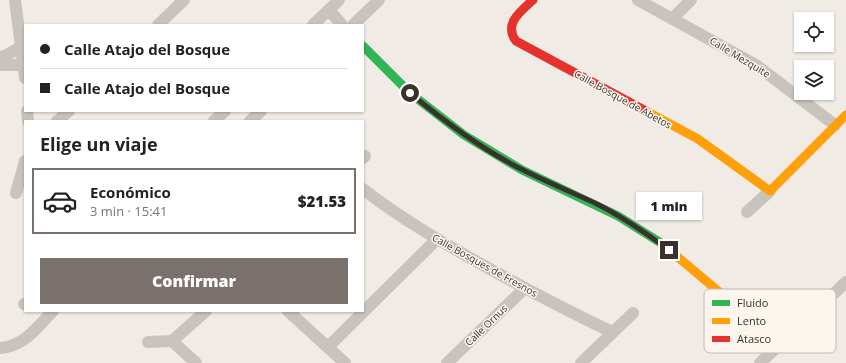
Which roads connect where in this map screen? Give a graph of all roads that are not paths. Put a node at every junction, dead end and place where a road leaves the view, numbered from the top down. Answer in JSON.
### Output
{"nodes":[{"id":1,"x":15,"y":0,"type":"edge"},
{"id":2,"x":184,"y":0,"type":"edge"},
{"id":3,"x":339,"y":0,"type":"edge"},
{"id":4,"x":379,"y":0,"type":"edge"},
{"id":5,"x":533,"y":0,"type":"edge"},
{"id":6,"x":638,"y":0,"type":"edge"},
{"id":7,"x":691,"y":0,"type":"edge"},
{"id":8,"x":329,"y":10,"type":"junction"},
{"id":9,"x":673,"y":18,"type":"junction"},
{"id":10,"x":159,"y":24,"type":"edge"},
{"id":11,"x":314,"y":24,"type":"edge"},
{"id":12,"x":341,"y":24,"type":"edge"},
{"id":13,"x":354,"y":24,"type":"edge"},
{"id":14,"x":21,"y":47,"type":"junction"},
{"id":15,"x":364,"y":47,"type":"edge"},
{"id":16,"x":0,"y":57,"type":"edge"},
{"id":17,"x":0,"y":65,"type":"edge"},
{"id":18,"x":24,"y":65,"type":"joint"},
{"id":19,"x":68,"y":112,"type":"edge"},
{"id":20,"x":223,"y":112,"type":"edge"},
{"id":21,"x":260,"y":112,"type":"edge"},
{"id":22,"x":846,"y":114,"type":"edge"},
{"id":23,"x":58,"y":120,"type":"edge"},
{"id":24,"x":215,"y":120,"type":"edge"},
{"id":25,"x":251,"y":120,"type":"edge"},
{"id":26,"x":835,"y":125,"type":"junction"},
{"id":27,"x":24,"y":165,"type":"edge"},
{"id":28,"x":364,"y":190,"type":"edge"},
{"id":29,"x":770,"y":191,"type":"junction"},
{"id":30,"x":16,"y":193,"type":"dead end"},
{"id":31,"x":747,"y":212,"type":"dead end"},
{"id":32,"x":437,"y":239,"type":"junction"},
{"id":33,"x":846,"y":282,"type":"edge"},
{"id":34,"x":525,"y":288,"type":"junction"},
{"id":35,"x":717,"y":289,"type":"edge"},
{"id":36,"x":836,"y":291,"type":"edge"},
{"id":37,"x":364,"y":311,"type":"edge"},
{"id":38,"x":52,"y":312,"type":"edge"},
{"id":39,"x":205,"y":312,"type":"edge"},
{"id":40,"x":289,"y":312,"type":"edge"},
{"id":41,"x":363,"y":312,"type":"edge"},
{"id":42,"x":633,"y":313,"type":"dead end"},
{"id":43,"x":612,"y":332,"type":"junction"},
{"id":44,"x":172,"y":341,"type":"junction"},
{"id":45,"x":148,"y":342,"type":"dead end"},
{"id":46,"x":328,"y":346,"type":"junction"},
{"id":47,"x":0,"y":348,"type":"edge"},
{"id":48,"x":771,"y":353,"type":"edge"},
{"id":49,"x":196,"y":363,"type":"edge"},
{"id":50,"x":345,"y":363,"type":"edge"},
{"id":51,"x":447,"y":363,"type":"edge"},
{"id":52,"x":581,"y":363,"type":"edge"},
{"id":53,"x":760,"y":363,"type":"edge"}],
"edges":[{"from":1,"to":14,"type":"street"},
{"from":2,"to":10,"type":"street"},
{"from":3,"to":8,"type":"street"},
{"from":4,"to":13,"type":"street"},
{"from":5,"to":29,"type":"street","name":"Calle Bosque de Abetos"},
{"from":6,"to":9,"type":"street","name":"Calle Mezquite"},
{"from":7,"to":9,"type":"street"},
{"from":8,"to":11,"type":"street"},
{"from":8,"to":12,"type":"street"},
{"from":9,"to":26,"type":"street","name":"Calle Mezquite"},
{"from":14,"to":16,"type":"street"},
{"from":14,"to":18,"type":"street"},
{"from":15,"to":35,"type":"street"},
{"from":17,"to":18,"type":"street"},
{"from":19,"to":23,"type":"street"},
{"from":20,"to":24,"type":"street"},
{"from":21,"to":25,"type":"street"},
{"from":22,"to":26,"type":"street"},
{"from":26,"to":29,"type":"street"},
{"from":27,"to":30,"type":"street"},
{"from":28,"to":32,"type":"street","name":"Calle Bosques de Fresnos"},
{"from":29,"to":31,"type":"street"},
{"from":32,"to":34,"type":"street","name":"Calle Bosques de Fresnos"},
{"from":32,"to":37,"type":"street"},
{"from":33,"to":36,"type":"street"},
{"from":34,"to":43,"type":"street","name":"Calle Bosques de Fresnos"},
{"from":34,"to":51,"type":"street","name":"Calle Ornus"},
{"from":38,"to":47,"type":"street"},
{"from":39,"to":44,"type":"street"},
{"from":40,"to":46,"type":"street"},
{"from":41,"to":46,"type":"street"},
{"from":42,"to":43,"type":"street"},
{"from":43,"to":52,"type":"street"},
{"from":44,"to":45,"type":"street"},
{"from":44,"to":49,"type":"street"},
{"from":46,"to":50,"type":"street"},
{"from":48,"to":53,"type":"street"}]}
